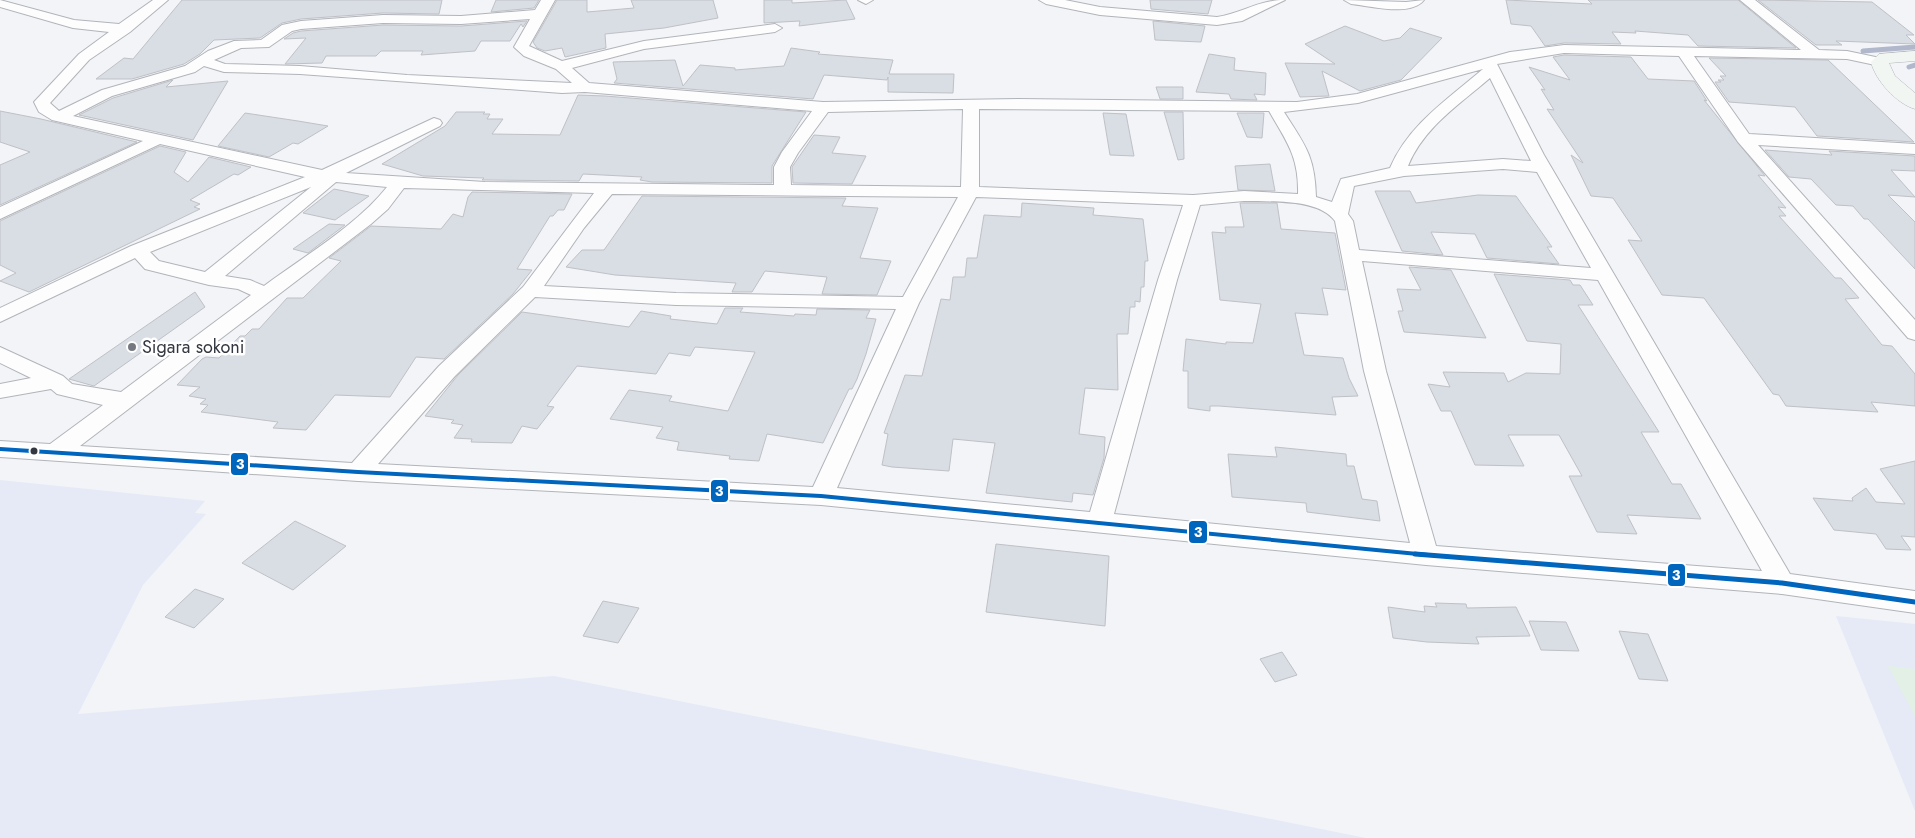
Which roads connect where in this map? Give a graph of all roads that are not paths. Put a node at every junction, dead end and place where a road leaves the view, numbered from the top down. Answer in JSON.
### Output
{"nodes":[{"id":1,"x":161,"y":0,"type":"edge"},
{"id":2,"x":548,"y":0,"type":"edge"},
{"id":3,"x":1046,"y":0,"type":"edge"},
{"id":4,"x":1278,"y":0,"type":"edge"},
{"id":5,"x":1350,"y":0,"type":"edge"},
{"id":6,"x":1417,"y":0,"type":"edge"},
{"id":7,"x":1747,"y":0,"type":"edge"},
{"id":8,"x":0,"y":3,"type":"edge"},
{"id":9,"x":539,"y":14,"type":"junction"},
{"id":10,"x":775,"y":28,"type":"dead end"},
{"id":11,"x":125,"y":29,"type":"junction"},
{"id":12,"x":1684,"y":52,"type":"junction"},
{"id":13,"x":1815,"y":54,"type":"junction"},
{"id":14,"x":1915,"y":56,"type":"edge"},
{"id":15,"x":203,"y":61,"type":"junction"},
{"id":16,"x":1880,"y":62,"type":"junction"},
{"id":17,"x":561,"y":66,"type":"junction"},
{"id":18,"x":1489,"y":66,"type":"junction"},
{"id":19,"x":585,"y":87,"type":"junction"},
{"id":20,"x":1915,"y":103,"type":"edge"},
{"id":21,"x":971,"y":105,"type":"junction"},
{"id":22,"x":823,"y":107,"type":"junction"},
{"id":23,"x":1274,"y":107,"type":"junction"},
{"id":24,"x":58,"y":117,"type":"junction"},
{"id":25,"x":434,"y":124,"type":"dead end"},
{"id":26,"x":161,"y":138,"type":"junction"},
{"id":27,"x":1744,"y":139,"type":"junction"},
{"id":28,"x":1915,"y":149,"type":"edge"},
{"id":29,"x":1544,"y":168,"type":"junction"},
{"id":30,"x":1397,"y":172,"type":"junction"},
{"id":31,"x":329,"y":176,"type":"junction"},
{"id":32,"x":399,"y":183,"type":"junction"},
{"id":33,"x":607,"y":189,"type":"junction"},
{"id":34,"x":783,"y":191,"type":"junction"},
{"id":35,"x":970,"y":192,"type":"junction"},
{"id":36,"x":1193,"y":200,"type":"junction"},
{"id":37,"x":1307,"y":201,"type":"junction"},
{"id":38,"x":1339,"y":213,"type":"junction"},
{"id":39,"x":0,"y":214,"type":"edge"},
{"id":40,"x":138,"y":250,"type":"junction"},
{"id":41,"x":1352,"y":255,"type":"junction"},
{"id":42,"x":309,"y":263,"type":"junction"},
{"id":43,"x":1607,"y":275,"type":"junction"},
{"id":44,"x":209,"y":279,"type":"junction"},
{"id":45,"x":243,"y":284,"type":"junction"},
{"id":46,"x":530,"y":292,"type":"junction"},
{"id":47,"x":266,"y":295,"type":"junction"},
{"id":48,"x":909,"y":303,"type":"junction"},
{"id":49,"x":0,"y":316,"type":"edge"},
{"id":50,"x":1915,"y":334,"type":"edge"},
{"id":51,"x":0,"y":354,"type":"edge"},
{"id":52,"x":55,"y":381,"type":"junction"},
{"id":53,"x":0,"y":391,"type":"edge"},
{"id":54,"x":125,"y":400,"type":"junction"},
{"id":55,"x":0,"y":449,"type":"edge"},
{"id":56,"x":54,"y":453,"type":"junction"},
{"id":57,"x":358,"y":472,"type":"junction"},
{"id":58,"x":822,"y":496,"type":"junction"},
{"id":59,"x":1099,"y":522,"type":"junction"},
{"id":60,"x":1426,"y":556,"type":"junction"},
{"id":61,"x":1782,"y":583,"type":"junction"},
{"id":62,"x":1915,"y":602,"type":"edge"}],
"edges":[{"from":1,"to":11,"type":"street"},
{"from":2,"to":9,"type":"street"},
{"from":3,"to":4,"type":"street"},
{"from":5,"to":6,"type":"street"},
{"from":7,"to":13,"type":"street"},
{"from":8,"to":11,"type":"street"},
{"from":9,"to":15,"type":"street"},
{"from":9,"to":17,"type":"street"},
{"from":10,"to":17,"type":"street"},
{"from":11,"to":24,"type":"street"},
{"from":12,"to":13,"type":"street"},
{"from":12,"to":18,"type":"street"},
{"from":12,"to":27,"type":"street"},
{"from":13,"to":16,"type":"street"},
{"from":14,"to":16,"type":"main road"},
{"from":15,"to":19,"type":"street"},
{"from":15,"to":24,"type":"street"},
{"from":16,"to":20,"type":"main road"},
{"from":17,"to":19,"type":"street"},
{"from":18,"to":23,"type":"street"},
{"from":18,"to":29,"type":"street"},
{"from":18,"to":30,"type":"street"},
{"from":19,"to":22,"type":"street"},
{"from":21,"to":22,"type":"street"},
{"from":21,"to":23,"type":"street"},
{"from":21,"to":35,"type":"street"},
{"from":22,"to":34,"type":"street"},
{"from":23,"to":37,"type":"street"},
{"from":24,"to":26,"type":"street"},
{"from":25,"to":31,"type":"street"},
{"from":26,"to":31,"type":"street"},
{"from":26,"to":39,"type":"street"},
{"from":27,"to":28,"type":"street"},
{"from":27,"to":50,"type":"street"},
{"from":29,"to":30,"type":"street"},
{"from":29,"to":43,"type":"street"},
{"from":30,"to":38,"type":"street"},
{"from":31,"to":32,"type":"street"},
{"from":31,"to":40,"type":"street"},
{"from":31,"to":44,"type":"street"},
{"from":32,"to":33,"type":"street"},
{"from":32,"to":42,"type":"street"},
{"from":33,"to":34,"type":"street"},
{"from":33,"to":46,"type":"street"},
{"from":34,"to":35,"type":"street"},
{"from":35,"to":36,"type":"street"},
{"from":35,"to":48,"type":"street"},
{"from":36,"to":37,"type":"street"},
{"from":36,"to":59,"type":"street"},
{"from":37,"to":38,"type":"street"},
{"from":38,"to":41,"type":"street"},
{"from":40,"to":44,"type":"street"},
{"from":40,"to":49,"type":"street"},
{"from":41,"to":43,"type":"street"},
{"from":41,"to":60,"type":"street"},
{"from":42,"to":45,"type":"street"},
{"from":42,"to":47,"type":"street"},
{"from":43,"to":61,"type":"street"},
{"from":44,"to":45,"type":"street"},
{"from":45,"to":47,"type":"street"},
{"from":46,"to":48,"type":"street"},
{"from":46,"to":57,"type":"street"},
{"from":47,"to":54,"type":"street"},
{"from":48,"to":58,"type":"street"},
{"from":51,"to":52,"type":"street"},
{"from":52,"to":53,"type":"street"},
{"from":52,"to":54,"type":"street"},
{"from":54,"to":56,"type":"street"},
{"from":55,"to":56,"type":"street"},
{"from":56,"to":57,"type":"street"},
{"from":57,"to":58,"type":"street"},
{"from":58,"to":59,"type":"street"},
{"from":59,"to":60,"type":"street"},
{"from":60,"to":61,"type":"street"},
{"from":61,"to":62,"type":"street"}]}
